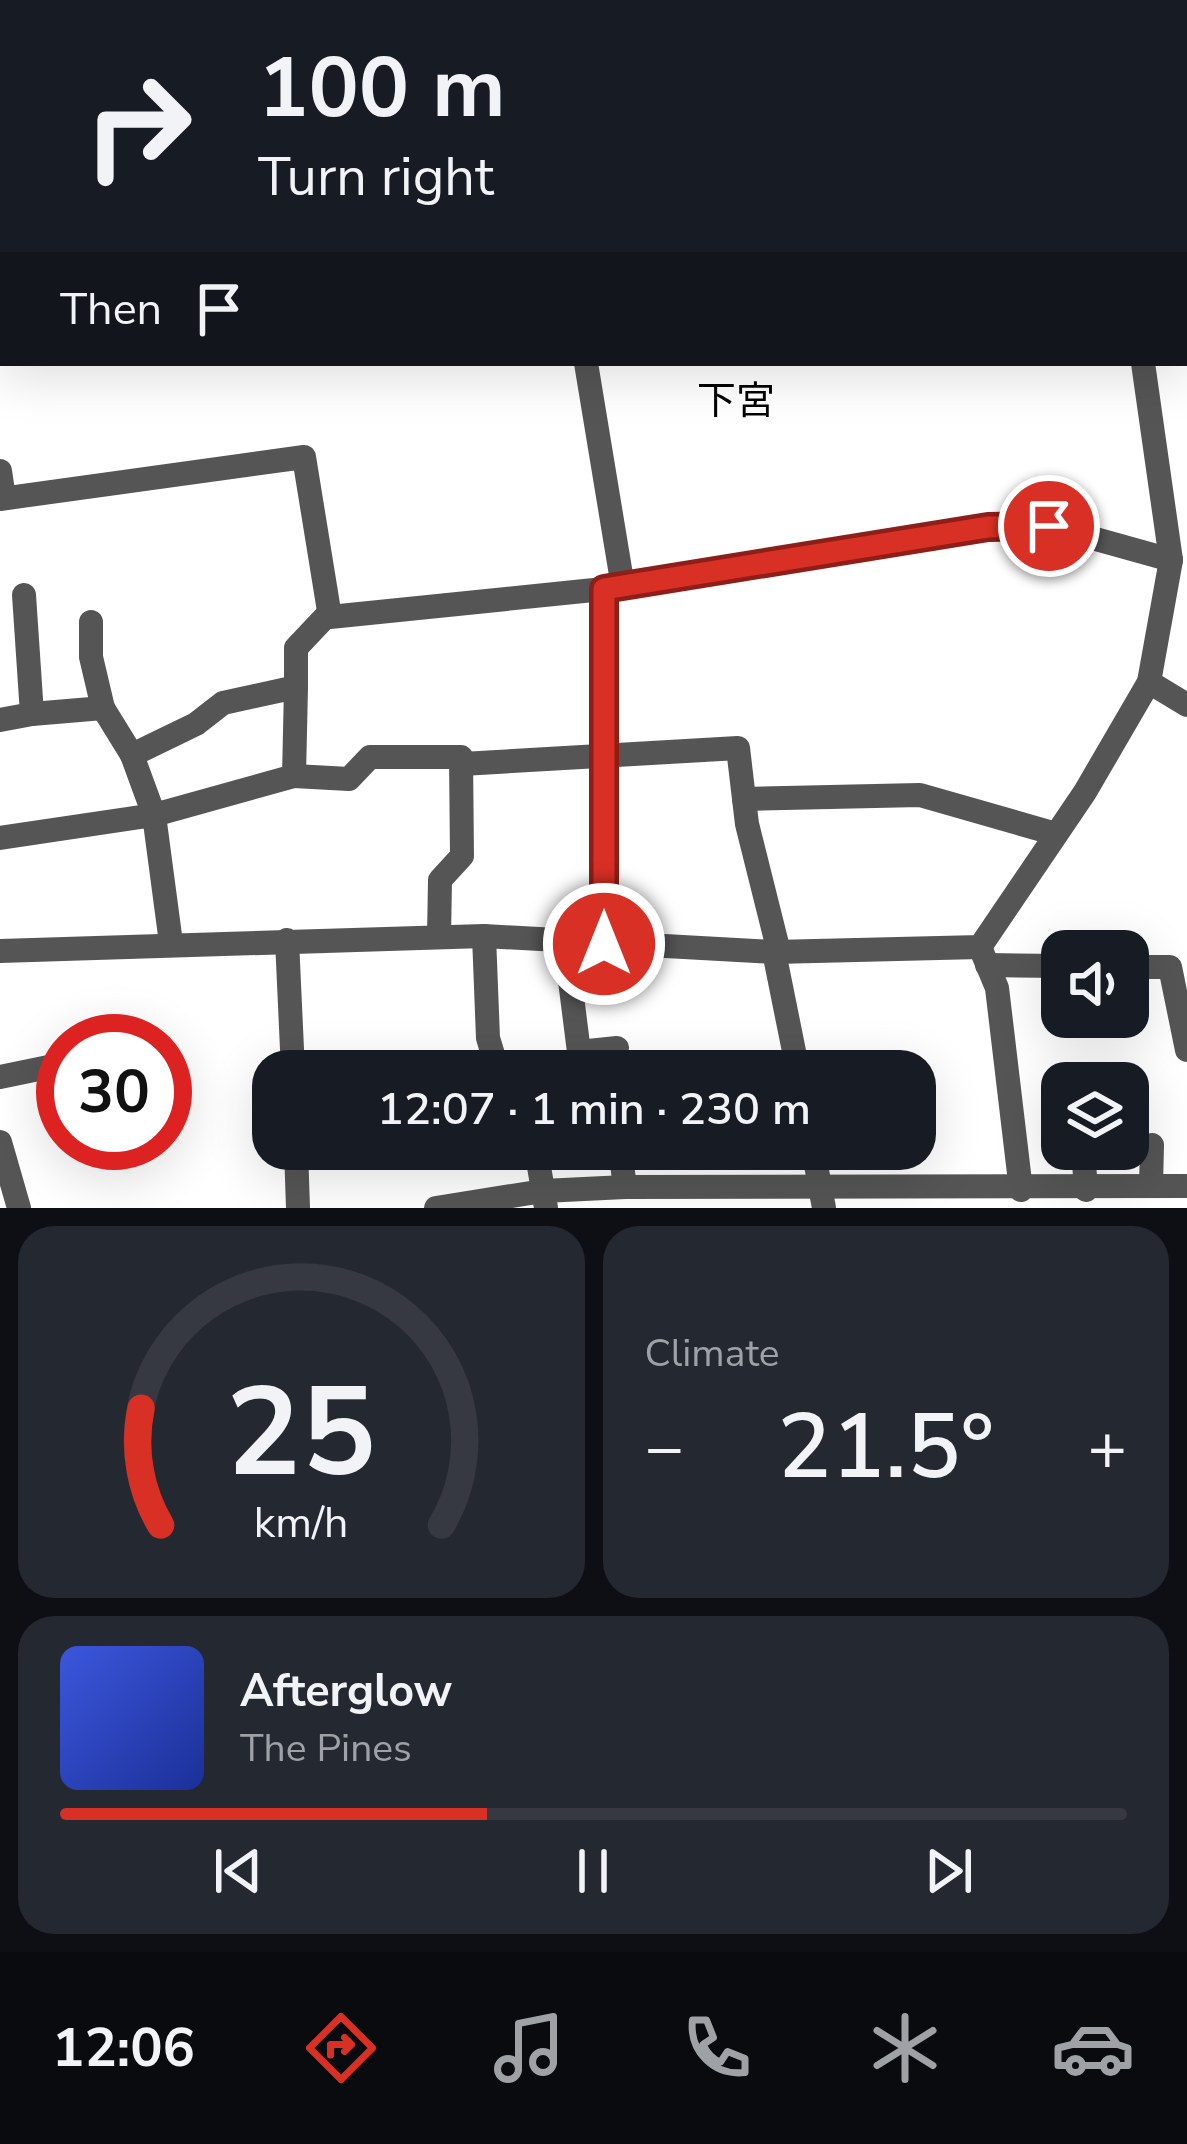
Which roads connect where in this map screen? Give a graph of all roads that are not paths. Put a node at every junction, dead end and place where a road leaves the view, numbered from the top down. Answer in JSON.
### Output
{"nodes":[{"id":1,"x":586,"y":366,"type":"edge"},
{"id":2,"x":1143,"y":366,"type":"edge"},
{"id":3,"x":0,"y":471,"type":"edge"},
{"id":4,"x":2,"y":499,"type":"edge"},
{"id":5,"x":1172,"y":560,"type":"junction"},
{"id":6,"x":614,"y":588,"type":"junction"},
{"id":7,"x":24,"y":595,"type":"dead end"},
{"id":8,"x":329,"y":613,"type":"junction"},
{"id":9,"x":91,"y":622,"type":"dead end"},
{"id":10,"x":1149,"y":682,"type":"junction"},
{"id":11,"x":296,"y":687,"type":"junction"},
{"id":12,"x":1187,"y":705,"type":"edge"},
{"id":13,"x":104,"y":708,"type":"junction"},
{"id":14,"x":32,"y":714,"type":"junction"},
{"id":15,"x":0,"y":720,"type":"edge"},
{"id":16,"x":132,"y":755,"type":"junction"},
{"id":17,"x":603,"y":756,"type":"junction"},
{"id":18,"x":462,"y":764,"type":"junction"},
{"id":19,"x":295,"y":776,"type":"junction"},
{"id":20,"x":744,"y":799,"type":"junction"},
{"id":21,"x":154,"y":815,"type":"junction"},
{"id":22,"x":1056,"y":834,"type":"junction"},
{"id":23,"x":0,"y":838,"type":"edge"},
{"id":24,"x":484,"y":936,"type":"junction"},
{"id":25,"x":439,"y":937,"type":"junction"},
{"id":26,"x":287,"y":940,"type":"junction"},
{"id":27,"x":565,"y":941,"type":"junction"},
{"id":28,"x":172,"y":944,"type":"junction"},
{"id":29,"x":604,"y":944,"type":"junction"},
{"id":30,"x":0,"y":951,"type":"edge"},
{"id":31,"x":776,"y":952,"type":"junction"},
{"id":32,"x":983,"y":956,"type":"junction"},
{"id":33,"x":1041,"y":963,"type":"edge"},
{"id":34,"x":1149,"y":967,"type":"edge"},
{"id":35,"x":291,"y":1050,"type":"edge"},
{"id":36,"x":492,"y":1050,"type":"edge"},
{"id":37,"x":579,"y":1050,"type":"edge"},
{"id":38,"x":794,"y":1050,"type":"edge"},
{"id":39,"x":1187,"y":1050,"type":"edge"},
{"id":40,"x":36,"y":1070,"type":"edge"},
{"id":41,"x":0,"y":1077,"type":"edge"},
{"id":42,"x":0,"y":1142,"type":"edge"},
{"id":43,"x":1152,"y":1145,"type":"dead end"},
{"id":44,"x":297,"y":1170,"type":"edge"},
{"id":45,"x":623,"y":1170,"type":"edge"},
{"id":46,"x":1084,"y":1170,"type":"edge"},
{"id":47,"x":1151,"y":1186,"type":"junction"},
{"id":48,"x":1187,"y":1186,"type":"edge"},
{"id":49,"x":625,"y":1187,"type":"junction"},
{"id":50,"x":1022,"y":1190,"type":"junction"},
{"id":51,"x":1086,"y":1190,"type":"junction"},
{"id":52,"x":544,"y":1199,"type":"edge"},
{"id":53,"x":823,"y":1199,"type":"edge"},
{"id":54,"x":19,"y":1208,"type":"edge"},
{"id":55,"x":298,"y":1208,"type":"edge"},
{"id":56,"x":436,"y":1208,"type":"edge"}],
"edges":[{"from":1,"to":6,"type":"street"},
{"from":2,"to":5,"type":"street"},
{"from":3,"to":4,"type":"street"},
{"from":4,"to":8,"type":"street"},
{"from":5,"to":6,"type":"street"},
{"from":5,"to":10,"type":"street"},
{"from":6,"to":8,"type":"street"},
{"from":6,"to":17,"type":"street"},
{"from":7,"to":14,"type":"street"},
{"from":8,"to":11,"type":"street"},
{"from":9,"to":13,"type":"street"},
{"from":10,"to":12,"type":"street"},
{"from":10,"to":22,"type":"street"},
{"from":11,"to":16,"type":"street"},
{"from":11,"to":19,"type":"street"},
{"from":13,"to":14,"type":"street"},
{"from":13,"to":16,"type":"street"},
{"from":14,"to":15,"type":"street"},
{"from":16,"to":21,"type":"street"},
{"from":17,"to":18,"type":"street"},
{"from":17,"to":20,"type":"street"},
{"from":17,"to":29,"type":"street"},
{"from":18,"to":19,"type":"street"},
{"from":18,"to":25,"type":"street"},
{"from":19,"to":21,"type":"street"},
{"from":20,"to":22,"type":"street"},
{"from":20,"to":31,"type":"street"},
{"from":21,"to":23,"type":"street"},
{"from":21,"to":28,"type":"street"},
{"from":22,"to":32,"type":"street"},
{"from":24,"to":25,"type":"street"},
{"from":24,"to":27,"type":"street"},
{"from":24,"to":36,"type":"street"},
{"from":25,"to":26,"type":"street"},
{"from":26,"to":28,"type":"street"},
{"from":26,"to":35,"type":"street"},
{"from":27,"to":29,"type":"street"},
{"from":27,"to":37,"type":"street"},
{"from":28,"to":30,"type":"street"},
{"from":29,"to":31,"type":"street"},
{"from":31,"to":32,"type":"street"},
{"from":31,"to":38,"type":"street"},
{"from":32,"to":33,"type":"street"},
{"from":32,"to":50,"type":"street"},
{"from":34,"to":39,"type":"street"},
{"from":40,"to":41,"type":"street"},
{"from":42,"to":54,"type":"street"},
{"from":43,"to":47,"type":"street"},
{"from":44,"to":55,"type":"street"},
{"from":45,"to":49,"type":"street"},
{"from":46,"to":51,"type":"street"},
{"from":47,"to":48,"type":"street"},
{"from":47,"to":51,"type":"street"},
{"from":49,"to":52,"type":"street"},
{"from":49,"to":53,"type":"street"},
{"from":50,"to":51,"type":"street"},
{"from":50,"to":53,"type":"street"},
{"from":52,"to":56,"type":"street"}]}
